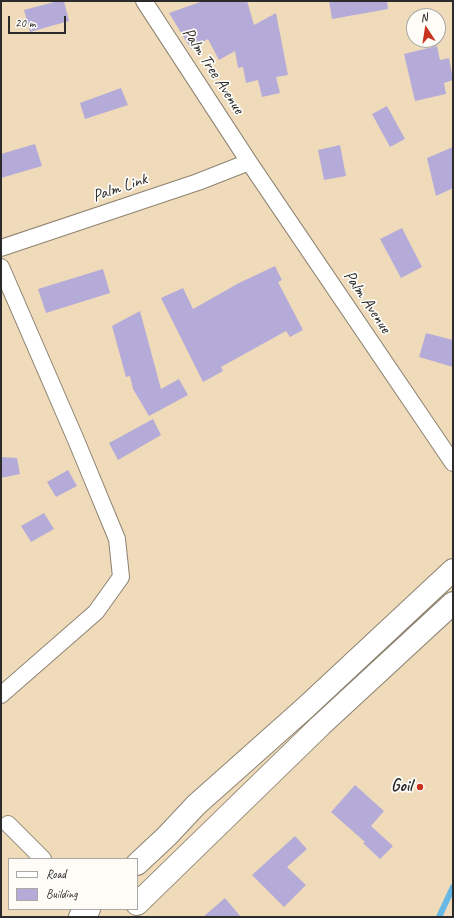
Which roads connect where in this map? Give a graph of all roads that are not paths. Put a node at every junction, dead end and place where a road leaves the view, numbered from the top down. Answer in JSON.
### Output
{"nodes":[{"id":1,"x":144,"y":1,"type":"edge"},
{"id":2,"x":250,"y":162,"type":"junction"},
{"id":3,"x":1,"y":248,"type":"edge"},
{"id":4,"x":1,"y":267,"type":"edge"},
{"id":5,"x":453,"y":463,"type":"edge"},
{"id":6,"x":453,"y":570,"type":"edge"},
{"id":7,"x":453,"y":603,"type":"edge"},
{"id":8,"x":1,"y":695,"type":"edge"},
{"id":9,"x":8,"y":824,"type":"dead end"},
{"id":10,"x":42,"y":858,"type":"edge"},
{"id":11,"x":138,"y":863,"type":"edge"},
{"id":12,"x":138,"y":903,"type":"edge"},
{"id":13,"x":131,"y":910,"type":"edge"},
{"id":14,"x":123,"y":917,"type":"edge"}],
"edges":[{"from":1,"to":2,"type":"street","name":"Palm Tree Avenue"},
{"from":2,"to":3,"type":"street","name":"Palm Link"},
{"from":2,"to":5,"type":"street","name":"Palm Avenue"},
{"from":4,"to":8,"type":"street"},
{"from":6,"to":11,"type":"main road"},
{"from":7,"to":12,"type":"main road"},
{"from":9,"to":10,"type":"street"},
{"from":13,"to":14,"type":"main road"}]}
